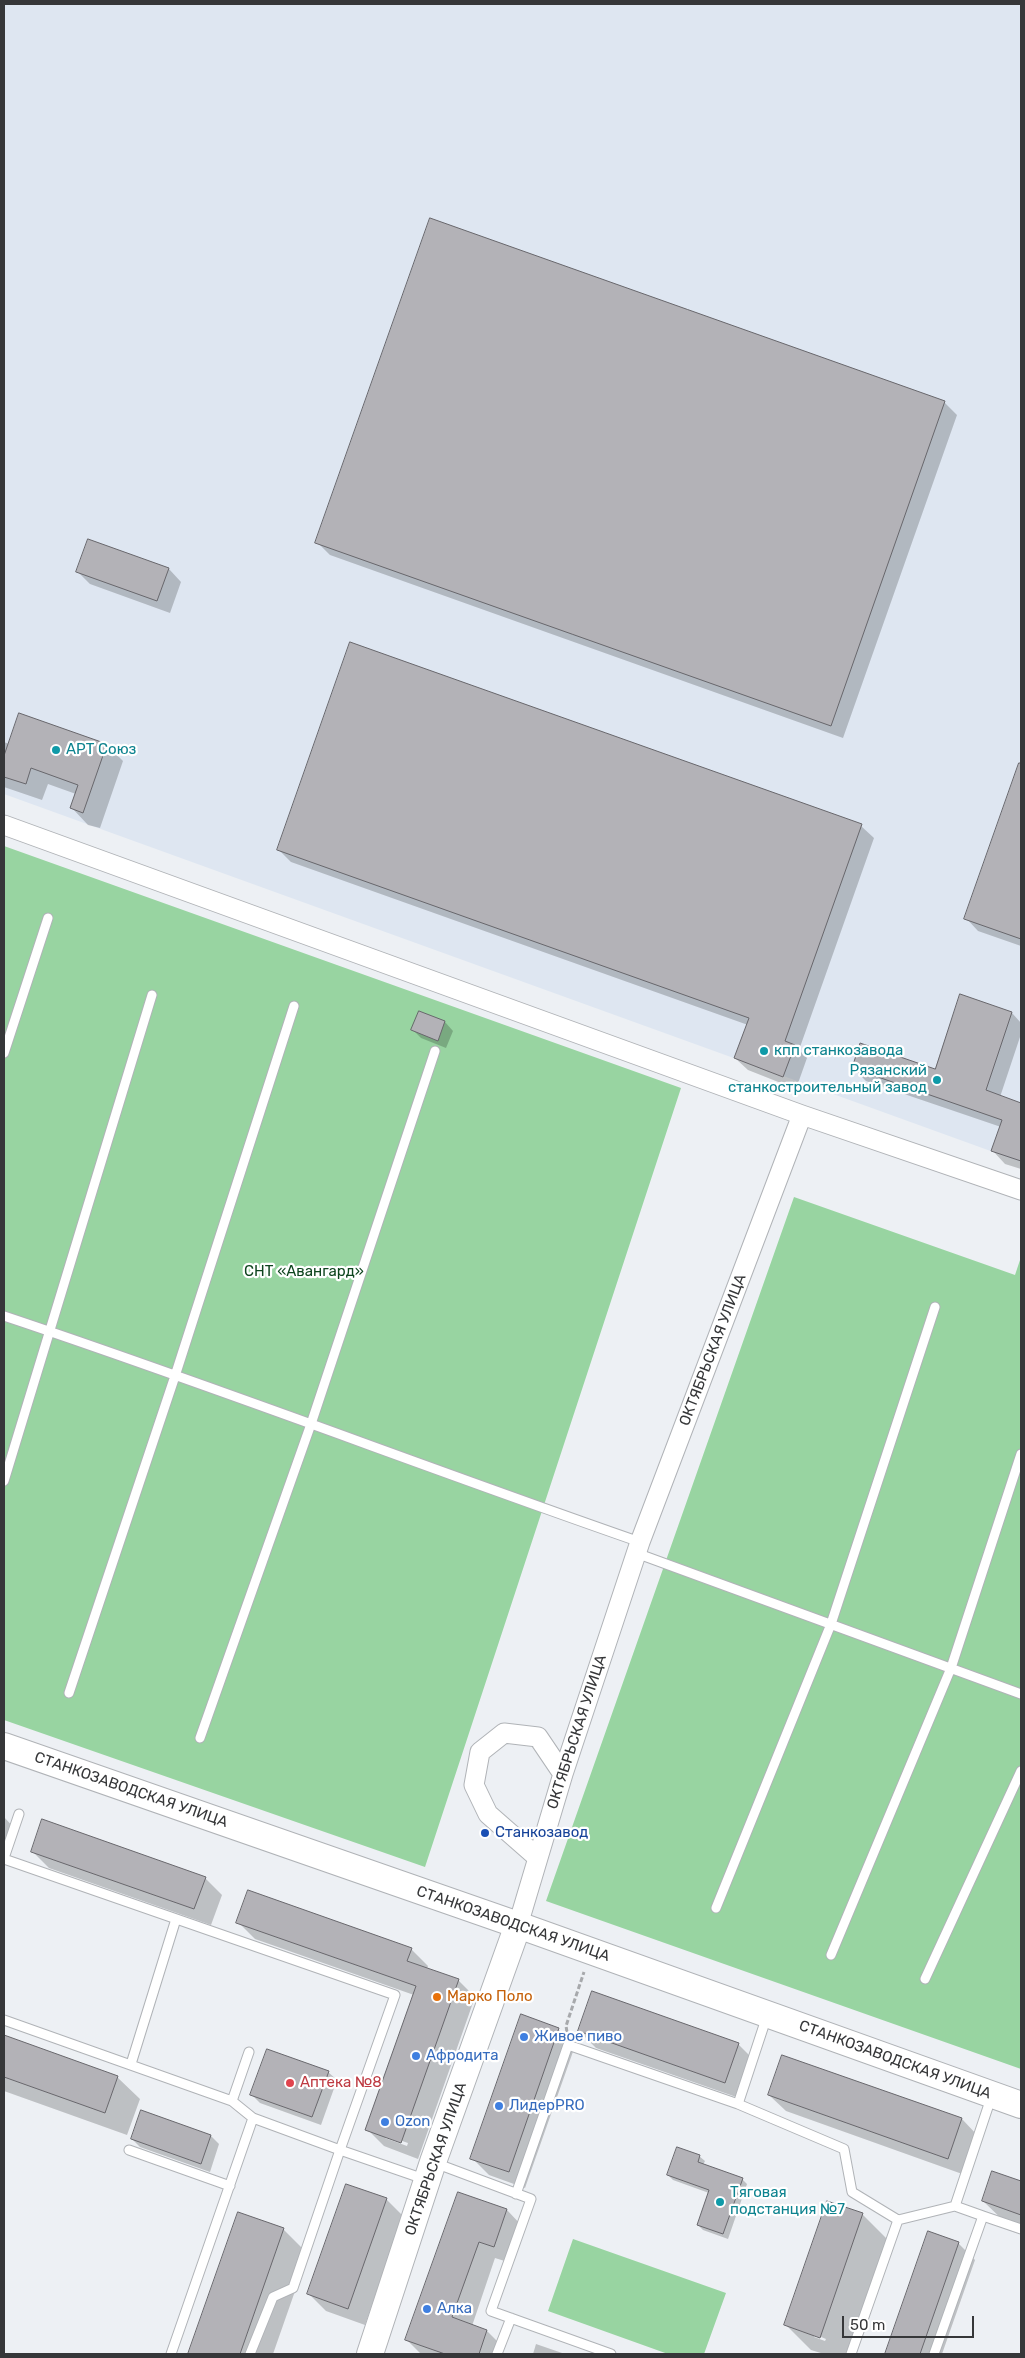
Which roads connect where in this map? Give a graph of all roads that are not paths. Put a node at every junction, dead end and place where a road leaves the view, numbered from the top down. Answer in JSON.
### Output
{"nodes":[{"id":1,"x":4,"y":825,"type":"edge"},
{"id":2,"x":48,"y":918,"type":"dead end"},
{"id":3,"x":152,"y":995,"type":"dead end"},
{"id":4,"x":294,"y":1006,"type":"dead end"},
{"id":5,"x":435,"y":1051,"type":"dead end"},
{"id":6,"x":4,"y":1053,"type":"edge"},
{"id":7,"x":802,"y":1115,"type":"junction"},
{"id":8,"x":1021,"y":1190,"type":"edge"},
{"id":9,"x":935,"y":1308,"type":"dead end"},
{"id":10,"x":4,"y":1316,"type":"edge"},
{"id":11,"x":50,"y":1332,"type":"junction"},
{"id":12,"x":175,"y":1376,"type":"junction"},
{"id":13,"x":310,"y":1424,"type":"junction"},
{"id":14,"x":1021,"y":1454,"type":"edge"},
{"id":15,"x":4,"y":1481,"type":"edge"},
{"id":16,"x":638,"y":1548,"type":"junction"},
{"id":17,"x":831,"y":1624,"type":"junction"},
{"id":18,"x":951,"y":1668,"type":"junction"},
{"id":19,"x":69,"y":1693,"type":"dead end"},
{"id":20,"x":1021,"y":1694,"type":"edge"},
{"id":21,"x":200,"y":1738,"type":"dead end"},
{"id":22,"x":4,"y":1746,"type":"edge"},
{"id":23,"x":1021,"y":1771,"type":"edge"},
{"id":24,"x":562,"y":1774,"type":"junction"},
{"id":25,"x":19,"y":1814,"type":"dead end"},
{"id":26,"x":537,"y":1857,"type":"junction"},
{"id":27,"x":4,"y":1859,"type":"edge"},
{"id":28,"x":716,"y":1908,"type":"dead end"},
{"id":29,"x":176,"y":1919,"type":"junction"},
{"id":30,"x":518,"y":1925,"type":"junction"},
{"id":31,"x":832,"y":1955,"type":"dead end"},
{"id":32,"x":925,"y":1979,"type":"dead end"},
{"id":33,"x":768,"y":2014,"type":"junction"},
{"id":34,"x":4,"y":2020,"type":"edge"},
{"id":35,"x":249,"y":2052,"type":"dead end"},
{"id":36,"x":131,"y":2064,"type":"junction"},
{"id":37,"x":992,"y":2095,"type":"junction"},
{"id":38,"x":232,"y":2101,"type":"junction"},
{"id":39,"x":738,"y":2104,"type":"junction"},
{"id":40,"x":1021,"y":2105,"type":"edge"},
{"id":41,"x":253,"y":2118,"type":"junction"},
{"id":42,"x":129,"y":2150,"type":"dead end"},
{"id":43,"x":340,"y":2150,"type":"junction"},
{"id":44,"x":430,"y":2171,"type":"junction"},
{"id":45,"x":230,"y":2186,"type":"junction"},
{"id":46,"x":516,"y":2194,"type":"junction"},
{"id":47,"x":955,"y":2206,"type":"junction"},
{"id":48,"x":983,"y":2216,"type":"junction"},
{"id":49,"x":898,"y":2220,"type":"junction"},
{"id":50,"x":1021,"y":2229,"type":"edge"},
{"id":51,"x":510,"y":2318,"type":"junction"},
{"id":52,"x":171,"y":2354,"type":"edge"},
{"id":53,"x":250,"y":2354,"type":"edge"},
{"id":54,"x":370,"y":2354,"type":"edge"},
{"id":55,"x":497,"y":2354,"type":"edge"},
{"id":56,"x":612,"y":2354,"type":"edge"},
{"id":57,"x":851,"y":2354,"type":"edge"},
{"id":58,"x":934,"y":2354,"type":"edge"}],
"edges":[{"from":1,"to":7,"type":"street"},
{"from":2,"to":6,"type":"lane"},
{"from":3,"to":11,"type":"lane"},
{"from":4,"to":12,"type":"lane"},
{"from":5,"to":13,"type":"lane"},
{"from":7,"to":8,"type":"street"},
{"from":7,"to":16,"type":"street","name":"ОКТЯБРЬСКАЯ УЛИЦА"},
{"from":9,"to":17,"type":"lane"},
{"from":10,"to":11,"type":"lane"},
{"from":11,"to":12,"type":"lane"},
{"from":11,"to":15,"type":"lane"},
{"from":12,"to":13,"type":"lane"},
{"from":12,"to":19,"type":"lane"},
{"from":13,"to":16,"type":"lane"},
{"from":13,"to":21,"type":"lane"},
{"from":14,"to":18,"type":"lane"},
{"from":16,"to":17,"type":"lane"},
{"from":16,"to":24,"type":"street","name":"ОКТЯБРЬСКАЯ УЛИЦА"},
{"from":17,"to":18,"type":"lane"},
{"from":17,"to":28,"type":"lane"},
{"from":18,"to":20,"type":"lane"},
{"from":18,"to":31,"type":"lane"},
{"from":22,"to":30,"type":"street","name":"СТАНКОЗАВОДСКАЯ УЛИЦА"},
{"from":23,"to":32,"type":"lane"},
{"from":24,"to":26,"type":"street","name":"ОКТЯБРЬСКАЯ УЛИЦА"},
{"from":24,"to":26,"type":"street"},
{"from":25,"to":27,"type":"lane"},
{"from":26,"to":30,"type":"street","name":"ОКТЯБРЬСКАЯ УЛИЦА"},
{"from":27,"to":29,"type":"lane"},
{"from":29,"to":36,"type":"lane"},
{"from":29,"to":43,"type":"lane"},
{"from":30,"to":33,"type":"street","name":"СТАНКОЗАВОДСКАЯ УЛИЦА"},
{"from":30,"to":44,"type":"street","name":"ОКТЯБРЬСКАЯ УЛИЦА"},
{"from":33,"to":37,"type":"street","name":"СТАНКОЗАВОДСКАЯ УЛИЦА"},
{"from":33,"to":39,"type":"lane"},
{"from":34,"to":36,"type":"lane"},
{"from":35,"to":38,"type":"lane"},
{"from":36,"to":38,"type":"lane"},
{"from":37,"to":40,"type":"street","name":"СТАНКОЗАВОДСКАЯ УЛИЦА"},
{"from":37,"to":47,"type":"lane"},
{"from":38,"to":41,"type":"lane"},
{"from":39,"to":46,"type":"lane"},
{"from":39,"to":49,"type":"lane"},
{"from":41,"to":43,"type":"lane"},
{"from":41,"to":45,"type":"lane"},
{"from":42,"to":45,"type":"lane"},
{"from":43,"to":44,"type":"lane"},
{"from":43,"to":53,"type":"lane"},
{"from":44,"to":46,"type":"lane"},
{"from":44,"to":54,"type":"street","name":"ОКТЯБРЬСКАЯ УЛИЦА"},
{"from":45,"to":52,"type":"lane"},
{"from":46,"to":51,"type":"lane"},
{"from":47,"to":48,"type":"lane"},
{"from":47,"to":49,"type":"lane"},
{"from":48,"to":50,"type":"lane"},
{"from":48,"to":58,"type":"lane"},
{"from":49,"to":57,"type":"lane"},
{"from":51,"to":55,"type":"lane"},
{"from":51,"to":56,"type":"lane"}]}
